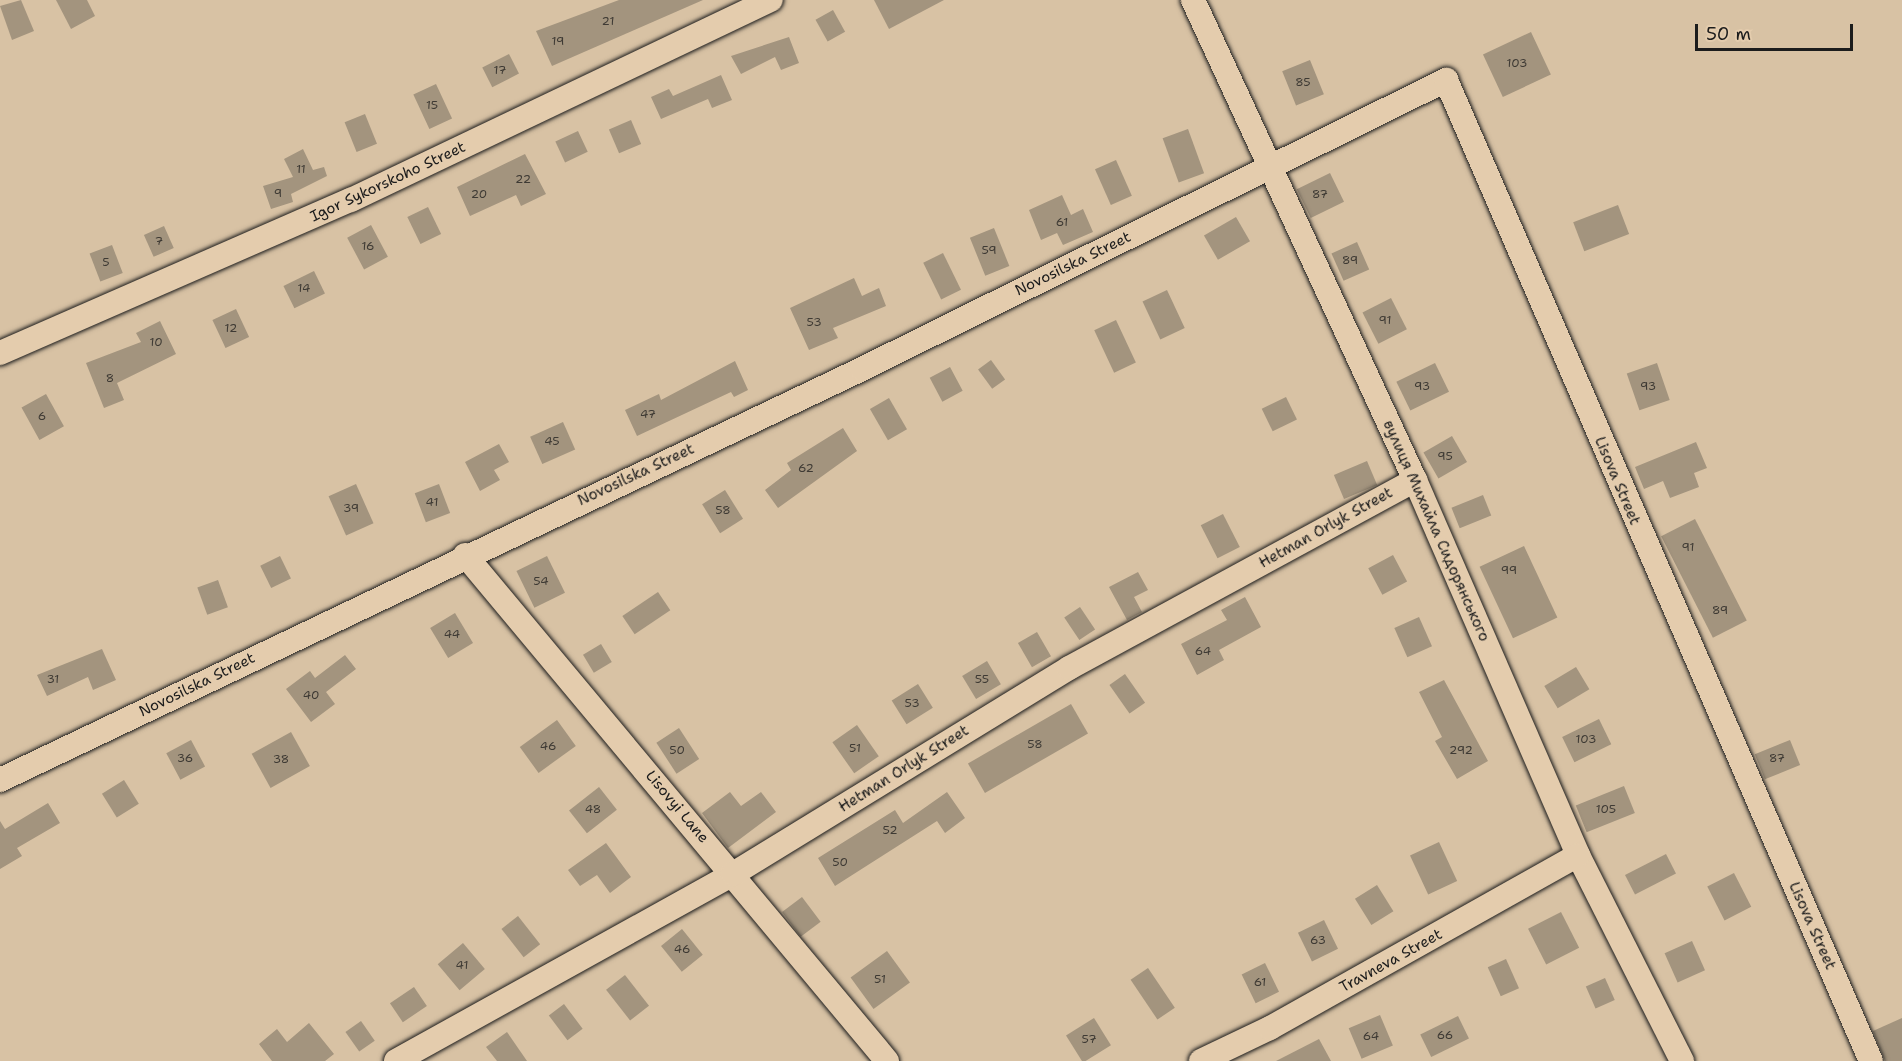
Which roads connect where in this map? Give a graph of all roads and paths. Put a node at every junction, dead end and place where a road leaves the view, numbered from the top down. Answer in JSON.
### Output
{"nodes":[{"id":1,"x":771,"y":0,"type":"edge"},
{"id":2,"x":1193,"y":0,"type":"edge"},
{"id":3,"x":1269,"y":166,"type":"junction"},
{"id":4,"x":0,"y":352,"type":"edge"},
{"id":5,"x":1415,"y":480,"type":"junction"},
{"id":6,"x":465,"y":555,"type":"junction"},
{"id":7,"x":0,"y":780,"type":"edge"},
{"id":8,"x":1578,"y":855,"type":"junction"},
{"id":9,"x":733,"y":874,"type":"junction"},
{"id":10,"x":396,"y":1061,"type":"edge"},
{"id":11,"x":886,"y":1061,"type":"edge"},
{"id":12,"x":1201,"y":1061,"type":"edge"},
{"id":13,"x":1682,"y":1061,"type":"edge"},
{"id":14,"x":1871,"y":1061,"type":"edge"}],
"edges":[{"from":1,"to":4,"type":"street","name":"Igor Sykorskoho Street"},
{"from":2,"to":3,"type":"street","name":"вулиця Михайла Сидорянського"},
{"from":3,"to":5,"type":"street","name":"вулиця Михайла Сидорянського"},
{"from":3,"to":6,"type":"street","name":"Novosilska Street"},
{"from":3,"to":14,"type":"street","name":"Lisova Street"},
{"from":5,"to":8,"type":"street","name":"вулиця Михайла Сидорянського"},
{"from":5,"to":9,"type":"street","name":"Hetman Orlyk Street"},
{"from":6,"to":7,"type":"street","name":"Novosilska Street"},
{"from":6,"to":9,"type":"street","name":"Lisovyi Lane"},
{"from":8,"to":12,"type":"street","name":"Travneva Street"},
{"from":8,"to":13,"type":"street","name":"вулиця Михайла Сидорянського"},
{"from":9,"to":10,"type":"street","name":"Hetman Orlyk Street"},
{"from":9,"to":11,"type":"street","name":"Lisovyi Lane"}]}
